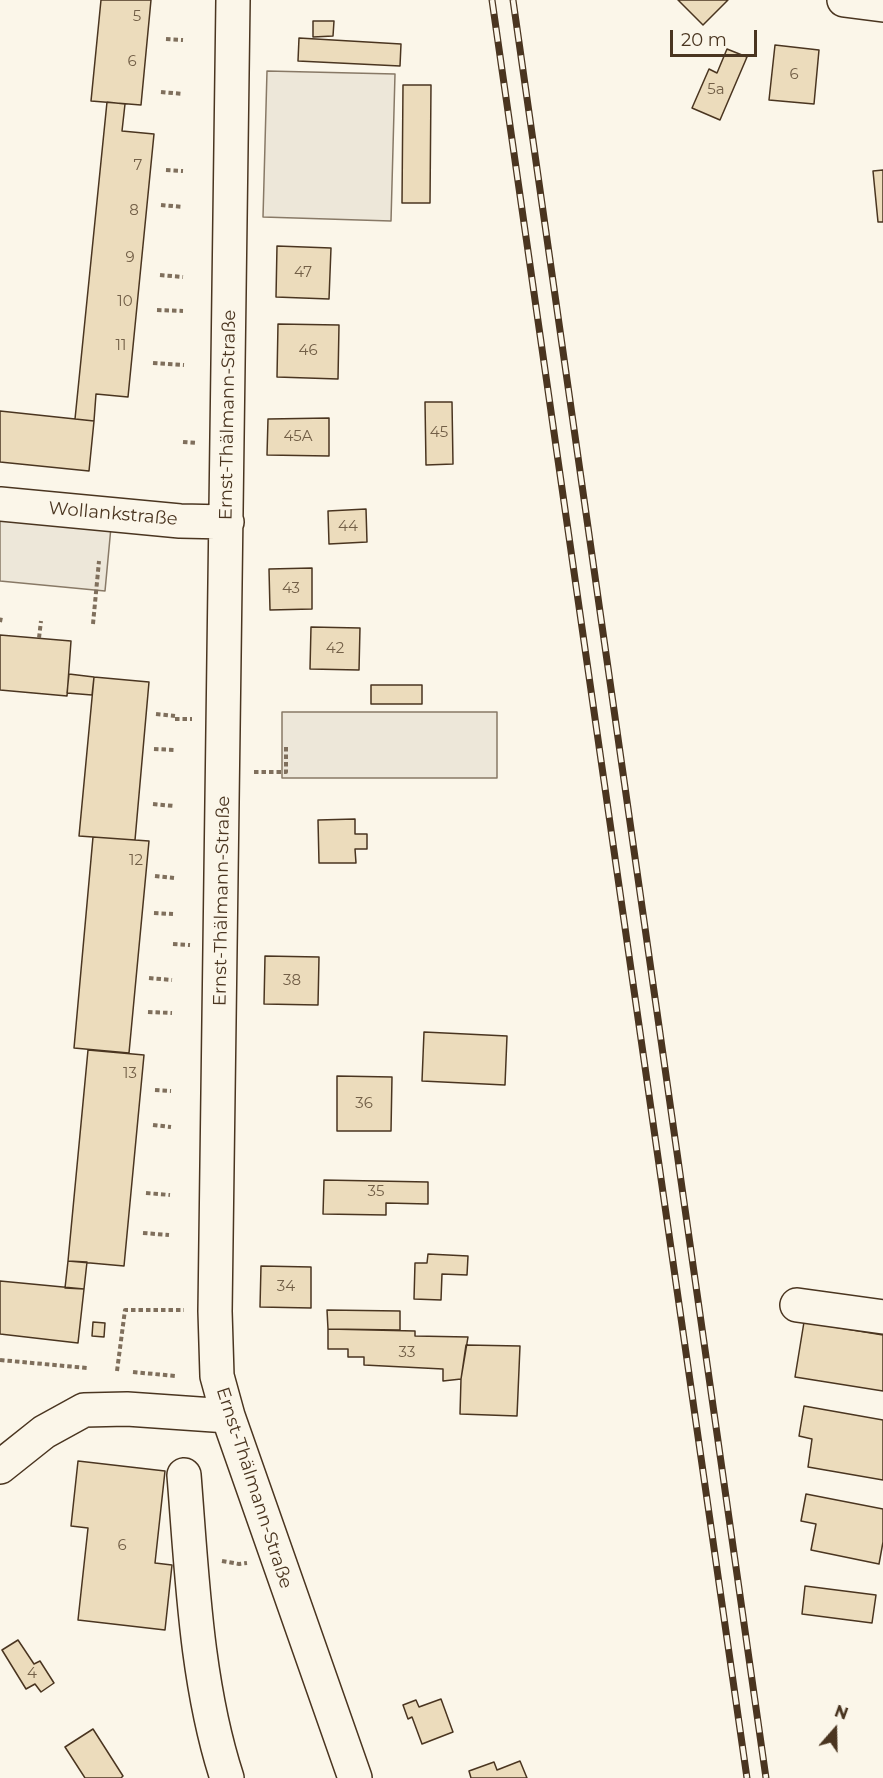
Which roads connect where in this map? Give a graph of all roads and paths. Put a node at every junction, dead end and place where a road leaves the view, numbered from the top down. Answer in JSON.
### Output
{"nodes":[{"id":1,"x":234,"y":0,"type":"edge"},
{"id":2,"x":844,"y":0,"type":"edge"},
{"id":3,"x":883,"y":5,"type":"edge"},
{"id":4,"x":166,"y":39,"type":"dead end"},
{"id":5,"x":183,"y":40,"type":"dead end"},
{"id":6,"x":161,"y":92,"type":"dead end"},
{"id":7,"x":183,"y":94,"type":"dead end"},
{"id":8,"x":166,"y":170,"type":"dead end"},
{"id":9,"x":183,"y":171,"type":"dead end"},
{"id":10,"x":161,"y":205,"type":"dead end"},
{"id":11,"x":183,"y":207,"type":"dead end"},
{"id":12,"x":160,"y":275,"type":"dead end"},
{"id":13,"x":183,"y":277,"type":"dead end"},
{"id":14,"x":157,"y":310,"type":"dead end"},
{"id":15,"x":183,"y":311,"type":"dead end"},
{"id":16,"x":153,"y":363,"type":"dead end"},
{"id":17,"x":184,"y":365,"type":"dead end"},
{"id":18,"x":0,"y":504,"type":"edge"},
{"id":19,"x":227,"y":522,"type":"junction"},
{"id":20,"x":99,"y":561,"type":"dead end"},
{"id":21,"x":1,"y":617,"type":"edge"},
{"id":22,"x":41,"y":621,"type":"dead end"},
{"id":23,"x":0,"y":622,"type":"edge"},
{"id":24,"x":93,"y":624,"type":"dead end"},
{"id":25,"x":39,"y":638,"type":"dead end"},
{"id":26,"x":156,"y":714,"type":"dead end"},
{"id":27,"x":175,"y":716,"type":"dead end"},
{"id":28,"x":286,"y":746,"type":"dead end"},
{"id":29,"x":154,"y":749,"type":"dead end"},
{"id":30,"x":175,"y":750,"type":"dead end"},
{"id":31,"x":244,"y":772,"type":"dead end"},
{"id":32,"x":153,"y":804,"type":"dead end"},
{"id":33,"x":174,"y":806,"type":"dead end"},
{"id":34,"x":155,"y":876,"type":"dead end"},
{"id":35,"x":174,"y":878,"type":"dead end"},
{"id":36,"x":154,"y":913,"type":"dead end"},
{"id":37,"x":173,"y":914,"type":"dead end"},
{"id":38,"x":149,"y":978,"type":"dead end"},
{"id":39,"x":172,"y":980,"type":"dead end"},
{"id":40,"x":148,"y":1012,"type":"dead end"},
{"id":41,"x":172,"y":1013,"type":"dead end"},
{"id":42,"x":155,"y":1090,"type":"dead end"},
{"id":43,"x":171,"y":1090,"type":"dead end"},
{"id":44,"x":153,"y":1125,"type":"dead end"},
{"id":45,"x":171,"y":1127,"type":"dead end"},
{"id":46,"x":146,"y":1193,"type":"dead end"},
{"id":47,"x":170,"y":1195,"type":"dead end"},
{"id":48,"x":142,"y":1233,"type":"dead end"},
{"id":49,"x":170,"y":1235,"type":"dead end"},
{"id":50,"x":797,"y":1305,"type":"dead end"},
{"id":51,"x":215,"y":1311,"type":"junction"},
{"id":52,"x":883,"y":1317,"type":"edge"},
{"id":53,"x":0,"y":1360,"type":"edge"},
{"id":54,"x":87,"y":1368,"type":"dead end"},
{"id":55,"x":117,"y":1371,"type":"dead end"},
{"id":56,"x":133,"y":1372,"type":"dead end"},
{"id":57,"x":175,"y":1376,"type":"dead end"},
{"id":58,"x":228,"y":1416,"type":"junction"},
{"id":59,"x":0,"y":1467,"type":"edge"},
{"id":60,"x":184,"y":1475,"type":"dead end"},
{"id":61,"x":215,"y":1560,"type":"dead end"},
{"id":62,"x":248,"y":1562,"type":"dead end"},
{"id":63,"x":227,"y":1778,"type":"edge"},
{"id":64,"x":355,"y":1778,"type":"edge"}],
"edges":[{"from":1,"to":19,"type":"street","name":"Ernst-Thälmann-Straße"},
{"from":2,"to":3,"type":"street"},
{"from":4,"to":5,"type":"path"},
{"from":6,"to":7,"type":"path"},
{"from":8,"to":9,"type":"path"},
{"from":10,"to":11,"type":"path"},
{"from":12,"to":13,"type":"path"},
{"from":14,"to":15,"type":"path"},
{"from":16,"to":17,"type":"path"},
{"from":18,"to":19,"type":"street","name":"Wollankstraße"},
{"from":19,"to":51,"type":"street","name":"Ernst-Thälmann-Straße"},
{"from":20,"to":24,"type":"path"},
{"from":21,"to":23,"type":"path"},
{"from":22,"to":25,"type":"path"},
{"from":26,"to":27,"type":"path"},
{"from":28,"to":31,"type":"path"},
{"from":29,"to":30,"type":"path"},
{"from":32,"to":33,"type":"path"},
{"from":34,"to":35,"type":"path"},
{"from":36,"to":37,"type":"path"},
{"from":38,"to":39,"type":"path"},
{"from":40,"to":41,"type":"path"},
{"from":42,"to":43,"type":"path"},
{"from":44,"to":45,"type":"path"},
{"from":46,"to":47,"type":"path"},
{"from":48,"to":49,"type":"path"},
{"from":50,"to":52,"type":"street"},
{"from":51,"to":55,"type":"path"},
{"from":51,"to":58,"type":"street","name":"Ernst-Thälmann-Straße"},
{"from":53,"to":54,"type":"path"},
{"from":56,"to":57,"type":"path"},
{"from":58,"to":59,"type":"street"},
{"from":58,"to":64,"type":"street","name":"Ernst-Thälmann-Straße"},
{"from":60,"to":63,"type":"street"},
{"from":61,"to":62,"type":"path"}]}
